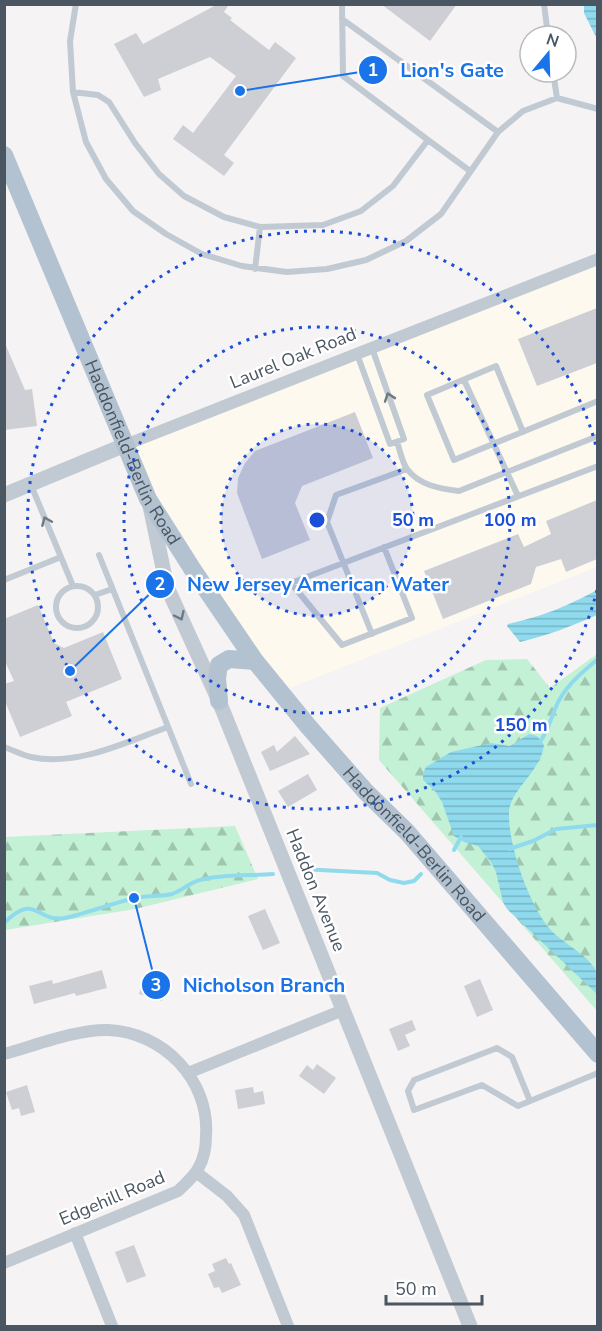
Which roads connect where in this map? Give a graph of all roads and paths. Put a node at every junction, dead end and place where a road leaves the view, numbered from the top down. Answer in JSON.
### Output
{"nodes":[{"id":1,"x":76,"y":4,"type":"edge"},
{"id":2,"x":342,"y":4,"type":"edge"},
{"id":3,"x":544,"y":4,"type":"edge"},
{"id":4,"x":342,"y":18,"type":"junction"},
{"id":5,"x":546,"y":24,"type":"edge"},
{"id":6,"x":555,"y":84,"type":"edge"},
{"id":7,"x":73,"y":92,"type":"junction"},
{"id":8,"x":557,"y":98,"type":"junction"},
{"id":9,"x":597,"y":109,"type":"edge"},
{"id":10,"x":498,"y":132,"type":"junction"},
{"id":11,"x":428,"y":140,"type":"junction"},
{"id":12,"x":4,"y":155,"type":"edge"},
{"id":13,"x":470,"y":171,"type":"junction"},
{"id":14,"x":260,"y":227,"type":"junction"},
{"id":15,"x":597,"y":259,"type":"edge"},
{"id":16,"x":255,"y":269,"type":"junction"},
{"id":17,"x":372,"y":348,"type":"junction"},
{"id":18,"x":357,"y":354,"type":"junction"},
{"id":19,"x":464,"y":380,"type":"junction"},
{"id":20,"x":597,"y":401,"type":"edge"},
{"id":21,"x":523,"y":432,"type":"junction"},
{"id":22,"x":597,"y":436,"type":"edge"},
{"id":23,"x":397,"y":442,"type":"junction"},
{"id":24,"x":494,"y":444,"type":"junction"},
{"id":25,"x":125,"y":445,"type":"junction"},
{"id":26,"x":597,"y":466,"type":"edge"},
{"id":27,"x":407,"y":469,"type":"junction"},
{"id":28,"x":507,"y":472,"type":"junction"},
{"id":29,"x":31,"y":484,"type":"junction"},
{"id":30,"x":4,"y":495,"type":"edge"},
{"id":31,"x":518,"y":496,"type":"junction"},
{"id":32,"x":148,"y":499,"type":"junction"},
{"id":33,"x":384,"y":547,"type":"junction"},
{"id":34,"x":99,"y":555,"type":"dead end"},
{"id":35,"x":62,"y":557,"type":"junction"},
{"id":36,"x":344,"y":563,"type":"junction"},
{"id":37,"x":4,"y":580,"type":"edge"},
{"id":38,"x":73,"y":586,"type":"junction"},
{"id":39,"x":112,"y":589,"type":"junction"},
{"id":40,"x":95,"y":595,"type":"junction"},
{"id":41,"x":372,"y":634,"type":"junction"},
{"id":42,"x":255,"y":661,"type":"junction"},
{"id":43,"x":219,"y":701,"type":"junction"},
{"id":44,"x":168,"y":727,"type":"junction"},
{"id":45,"x":4,"y":747,"type":"edge"},
{"id":46,"x":191,"y":784,"type":"dead end"},
{"id":47,"x":343,"y":1010,"type":"junction"},
{"id":48,"x":4,"y":1054,"type":"edge"},
{"id":49,"x":597,"y":1054,"type":"edge"},
{"id":50,"x":189,"y":1073,"type":"junction"},
{"id":51,"x":597,"y":1073,"type":"edge"},
{"id":52,"x":530,"y":1101,"type":"junction"},
{"id":53,"x":196,"y":1172,"type":"junction"},
{"id":54,"x":75,"y":1233,"type":"junction"},
{"id":55,"x":4,"y":1263,"type":"edge"},
{"id":56,"x":112,"y":1326,"type":"edge"},
{"id":57,"x":288,"y":1326,"type":"edge"},
{"id":58,"x":470,"y":1326,"type":"edge"}],
"edges":[{"from":1,"to":7,"type":"lane"},
{"from":2,"to":4,"type":"lane"},
{"from":3,"to":5,"type":"lane"},
{"from":4,"to":10,"type":"lane"},
{"from":4,"to":11,"type":"lane"},
{"from":6,"to":8,"type":"lane"},
{"from":7,"to":14,"type":"lane"},
{"from":7,"to":16,"type":"lane"},
{"from":8,"to":9,"type":"lane"},
{"from":8,"to":10,"type":"lane"},
{"from":10,"to":13,"type":"lane"},
{"from":11,"to":13,"type":"lane"},
{"from":11,"to":14,"type":"lane"},
{"from":12,"to":25,"type":"main road","name":"Haddonfield-Berlin Road"},
{"from":13,"to":16,"type":"lane"},
{"from":14,"to":16,"type":"lane"},
{"from":15,"to":17,"type":"street","name":"Laurel Oak Road"},
{"from":17,"to":18,"type":"street","name":"Laurel Oak Road"},
{"from":23,"to":17,"type":"lane","one_way":true},
{"from":18,"to":23,"type":"lane"},
{"from":18,"to":25,"type":"street","name":"Laurel Oak Road"},
{"from":19,"to":21,"type":"lane"},
{"from":19,"to":24,"type":"lane"},
{"from":19,"to":24,"type":"lane"},
{"from":20,"to":21,"type":"lane"},
{"from":21,"to":24,"type":"lane"},
{"from":22,"to":28,"type":"lane"},
{"from":23,"to":27,"type":"lane"},
{"from":24,"to":28,"type":"lane"},
{"from":25,"to":29,"type":"street","name":"Laurel Oak Road"},
{"from":25,"to":32,"type":"main road","name":"Haddonfield-Berlin Road"},
{"from":26,"to":31,"type":"lane"},
{"from":27,"to":28,"type":"lane"},
{"from":27,"to":36,"type":"lane"},
{"from":28,"to":31,"type":"lane"},
{"from":29,"to":30,"type":"street","name":"Laurel Oak Road"},
{"from":35,"to":29,"type":"lane","one_way":true},
{"from":31,"to":33,"type":"lane"},
{"from":32,"to":42,"type":"main road","name":"Haddonfield-Berlin Road"},
{"from":32,"to":43,"type":"street","name":"Haddon Avenue","one_way":true},
{"from":33,"to":36,"type":"lane"},
{"from":33,"to":41,"type":"lane"},
{"from":34,"to":39,"type":"lane"},
{"from":35,"to":37,"type":"lane"},
{"from":35,"to":38,"type":"lane"},
{"from":36,"to":41,"type":"lane"},
{"from":36,"to":41,"type":"lane"},
{"from":38,"to":40,"type":"lane"},
{"from":38,"to":40,"type":"lane"},
{"from":39,"to":40,"type":"lane"},
{"from":39,"to":44,"type":"lane"},
{"from":42,"to":43,"type":"main road"},
{"from":42,"to":49,"type":"main road","name":"Haddonfield-Berlin Road"},
{"from":43,"to":47,"type":"street","name":"Haddon Avenue"},
{"from":44,"to":45,"type":"lane"},
{"from":44,"to":46,"type":"lane"},
{"from":47,"to":50,"type":"street"},
{"from":47,"to":58,"type":"street","name":"Haddon Avenue"},
{"from":48,"to":50,"type":"street"},
{"from":50,"to":53,"type":"street","name":"Edgehill Road"},
{"from":51,"to":52,"type":"lane"},
{"from":52,"to":52,"type":"lane"},
{"from":53,"to":54,"type":"street","name":"Edgehill Road"},
{"from":53,"to":57,"type":"street"},
{"from":54,"to":55,"type":"street","name":"Edgehill Road"},
{"from":54,"to":56,"type":"street"}]}
